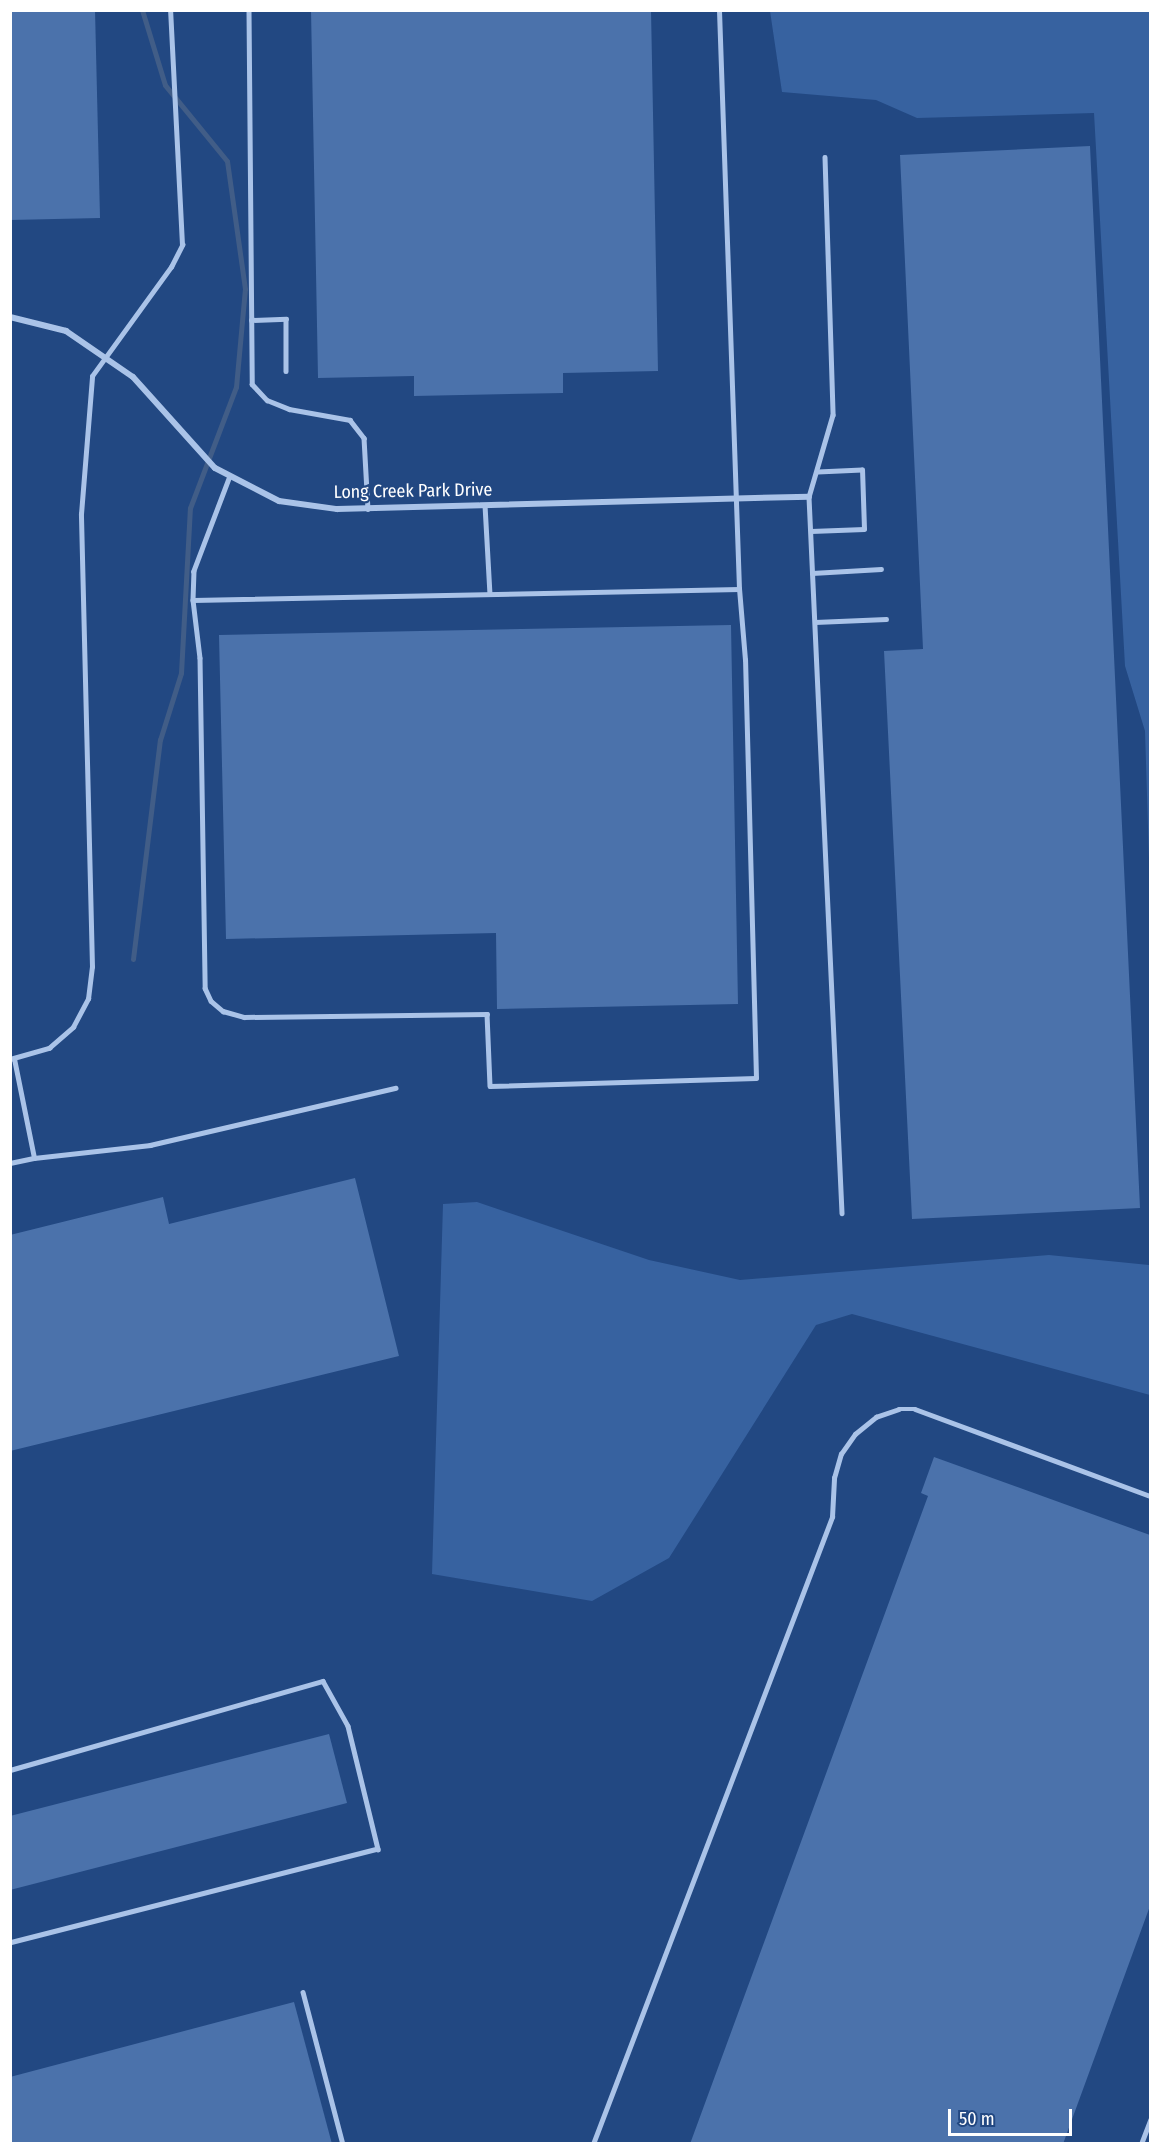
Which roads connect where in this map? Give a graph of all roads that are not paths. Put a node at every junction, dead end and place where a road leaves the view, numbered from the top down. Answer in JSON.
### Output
{"nodes":[{"id":1,"x":170,"y":10,"type":"edge"},
{"id":2,"x":249,"y":10,"type":"edge"},
{"id":3,"x":719,"y":10,"type":"edge"},
{"id":4,"x":825,"y":157,"type":"dead end"},
{"id":5,"x":10,"y":317,"type":"edge"},
{"id":6,"x":251,"y":320,"type":"junction"},
{"id":7,"x":103,"y":356,"type":"junction"},
{"id":8,"x":286,"y":371,"type":"dead end"},
{"id":9,"x":818,"y":472,"type":"junction"},
{"id":10,"x":230,"y":476,"type":"junction"},
{"id":11,"x":809,"y":497,"type":"junction"},
{"id":12,"x":736,"y":499,"type":"junction"},
{"id":13,"x":485,"y":506,"type":"junction"},
{"id":14,"x":368,"y":509,"type":"junction"},
{"id":15,"x":811,"y":531,"type":"junction"},
{"id":16,"x":880,"y":569,"type":"dead end"},
{"id":17,"x":812,"y":573,"type":"junction"},
{"id":18,"x":739,"y":589,"type":"junction"},
{"id":19,"x":490,"y":594,"type":"junction"},
{"id":20,"x":193,"y":600,"type":"junction"},
{"id":21,"x":886,"y":619,"type":"dead end"},
{"id":22,"x":814,"y":622,"type":"junction"},
{"id":23,"x":12,"y":1059,"type":"edge"},
{"id":24,"x":395,"y":1088,"type":"dead end"},
{"id":25,"x":34,"y":1158,"type":"junction"},
{"id":26,"x":10,"y":1163,"type":"edge"},
{"id":27,"x":842,"y":1213,"type":"dead end"},
{"id":28,"x":1150,"y":1496,"type":"edge"},
{"id":29,"x":10,"y":1770,"type":"edge"},
{"id":30,"x":10,"y":1943,"type":"edge"},
{"id":31,"x":303,"y":1992,"type":"dead end"},
{"id":32,"x":1150,"y":2120,"type":"edge"},
{"id":33,"x":344,"y":2144,"type":"edge"},
{"id":34,"x":593,"y":2144,"type":"edge"},
{"id":35,"x":1141,"y":2144,"type":"edge"}],
"edges":[{"from":1,"to":7,"type":"lane"},
{"from":2,"to":6,"type":"lane"},
{"from":3,"to":12,"type":"lane"},
{"from":4,"to":9,"type":"lane"},
{"from":5,"to":7,"type":"street","name":"Long Creek Park Drive"},
{"from":6,"to":8,"type":"lane"},
{"from":6,"to":14,"type":"lane"},
{"from":7,"to":10,"type":"street","name":"Long Creek Park Drive"},
{"from":7,"to":23,"type":"lane"},
{"from":9,"to":11,"type":"lane"},
{"from":9,"to":15,"type":"lane"},
{"from":10,"to":14,"type":"street","name":"Long Creek Park Drive"},
{"from":10,"to":20,"type":"lane"},
{"from":11,"to":12,"type":"street","name":"Long Creek Park Drive"},
{"from":11,"to":15,"type":"lane"},
{"from":12,"to":13,"type":"street","name":"Long Creek Park Drive"},
{"from":12,"to":18,"type":"lane"},
{"from":13,"to":14,"type":"street","name":"Long Creek Park Drive"},
{"from":13,"to":19,"type":"lane"},
{"from":15,"to":17,"type":"lane"},
{"from":16,"to":17,"type":"lane"},
{"from":17,"to":22,"type":"lane"},
{"from":18,"to":19,"type":"lane"},
{"from":18,"to":20,"type":"lane"},
{"from":19,"to":20,"type":"lane"},
{"from":21,"to":22,"type":"lane"},
{"from":22,"to":27,"type":"lane"},
{"from":23,"to":25,"type":"lane"},
{"from":24,"to":25,"type":"lane"},
{"from":25,"to":26,"type":"lane"},
{"from":28,"to":34,"type":"lane"},
{"from":29,"to":30,"type":"lane"},
{"from":31,"to":33,"type":"lane"},
{"from":32,"to":35,"type":"lane"}]}
